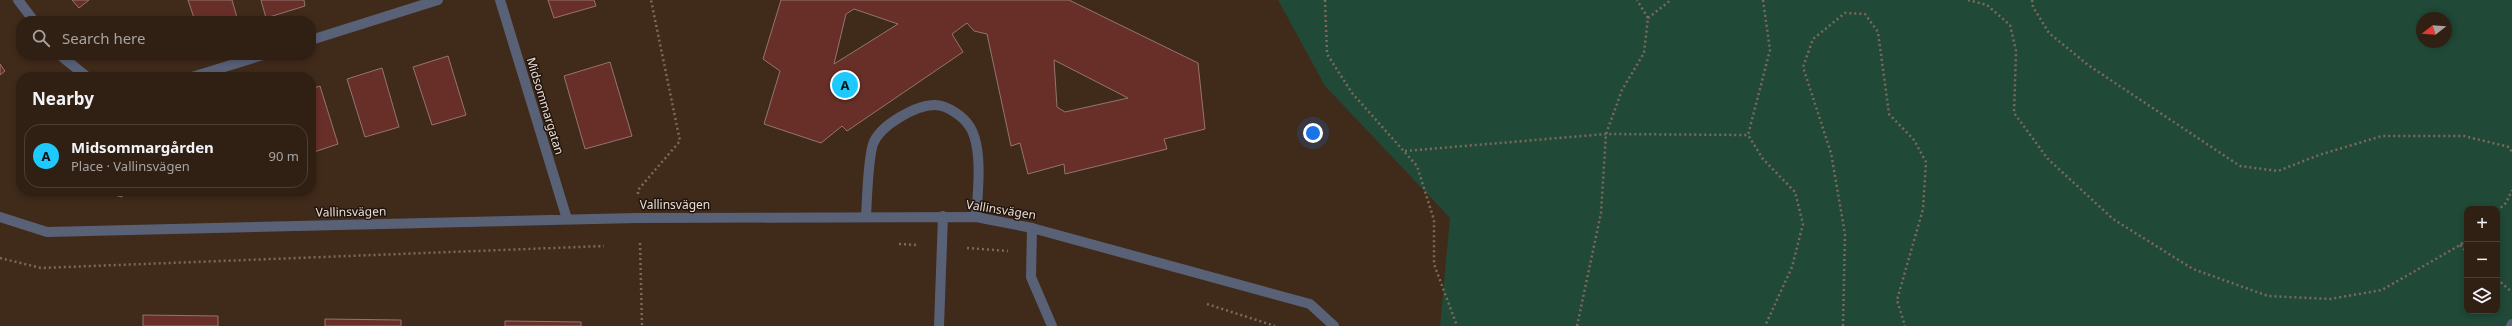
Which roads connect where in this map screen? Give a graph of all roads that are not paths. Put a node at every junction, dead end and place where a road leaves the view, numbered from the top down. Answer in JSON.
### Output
{"nodes":[{"id":1,"x":18,"y":0,"type":"edge"},
{"id":2,"x":438,"y":0,"type":"edge"},
{"id":3,"x":500,"y":0,"type":"edge"},
{"id":4,"x":30,"y":16,"type":"edge"},
{"id":5,"x":316,"y":38,"type":"edge"},
{"id":6,"x":66,"y":60,"type":"edge"},
{"id":7,"x":247,"y":60,"type":"edge"},
{"id":8,"x":81,"y":72,"type":"edge"},
{"id":9,"x":208,"y":72,"type":"edge"},
{"id":10,"x":943,"y":216,"type":"junction"},
{"id":11,"x":0,"y":217,"type":"edge"},
{"id":12,"x":866,"y":217,"type":"junction"},
{"id":13,"x":976,"y":217,"type":"junction"},
{"id":14,"x":567,"y":219,"type":"junction"},
{"id":15,"x":1032,"y":228,"type":"junction"},
{"id":16,"x":939,"y":326,"type":"edge"},
{"id":17,"x":1052,"y":326,"type":"edge"},
{"id":18,"x":1334,"y":326,"type":"edge"}],
"edges":[{"from":1,"to":4,"type":"street"},
{"from":2,"to":5,"type":"street"},
{"from":3,"to":14,"type":"street","name":"Midsommargatan"},
{"from":6,"to":8,"type":"street"},
{"from":7,"to":9,"type":"street"},
{"from":10,"to":12,"type":"street","name":"Vallinsvägen"},
{"from":10,"to":13,"type":"street","name":"Vallinsvägen"},
{"from":10,"to":16,"type":"street"},
{"from":11,"to":14,"type":"street","name":"Vallinsvägen"},
{"from":12,"to":13,"type":"street"},
{"from":12,"to":14,"type":"street","name":"Vallinsvägen"},
{"from":13,"to":15,"type":"street","name":"Vallinsvägen"},
{"from":15,"to":17,"type":"street"},
{"from":15,"to":18,"type":"street","name":"Vallinsvägen"}]}
